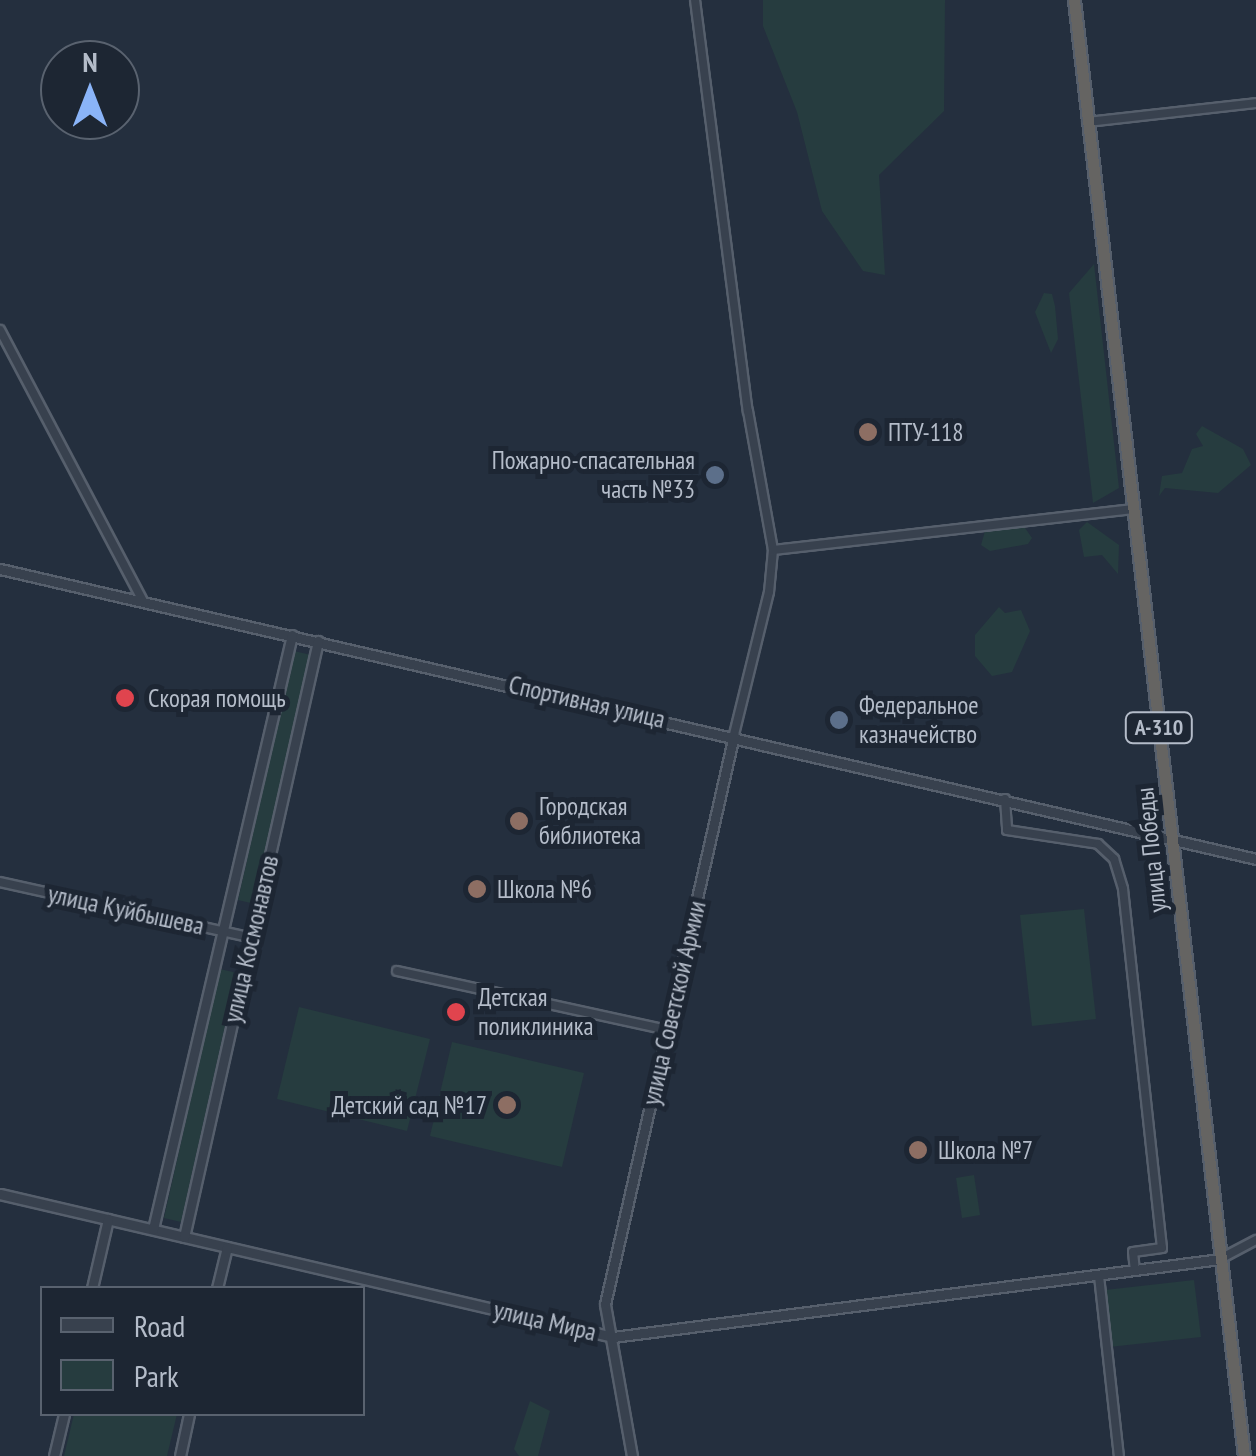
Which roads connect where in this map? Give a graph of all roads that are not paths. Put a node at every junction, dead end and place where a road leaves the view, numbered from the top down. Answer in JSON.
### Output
{"nodes":[{"id":1,"x":695,"y":0,"type":"edge"},
{"id":2,"x":1074,"y":0,"type":"edge"},
{"id":3,"x":1256,"y":103,"type":"edge"},
{"id":4,"x":1087,"y":122,"type":"junction"},
{"id":5,"x":0,"y":330,"type":"edge"},
{"id":6,"x":1132,"y":509,"type":"junction"},
{"id":7,"x":773,"y":550,"type":"junction"},
{"id":8,"x":0,"y":569,"type":"edge"},
{"id":9,"x":143,"y":601,"type":"junction"},
{"id":10,"x":292,"y":635,"type":"junction"},
{"id":11,"x":318,"y":641,"type":"junction"},
{"id":12,"x":734,"y":735,"type":"junction"},
{"id":13,"x":1005,"y":799,"type":"junction"},
{"id":14,"x":1172,"y":841,"type":"junction"},
{"id":15,"x":1256,"y":859,"type":"edge"},
{"id":16,"x":0,"y":882,"type":"edge"},
{"id":17,"x":223,"y":931,"type":"junction"},
{"id":18,"x":252,"y":938,"type":"junction"},
{"id":19,"x":397,"y":972,"type":"dead end"},
{"id":20,"x":668,"y":1030,"type":"junction"},
{"id":21,"x":0,"y":1194,"type":"edge"},
{"id":22,"x":108,"y":1219,"type":"junction"},
{"id":23,"x":153,"y":1230,"type":"junction"},
{"id":24,"x":184,"y":1237,"type":"junction"},
{"id":25,"x":1256,"y":1240,"type":"edge"},
{"id":26,"x":226,"y":1247,"type":"junction"},
{"id":27,"x":1220,"y":1258,"type":"junction"},
{"id":28,"x":1135,"y":1272,"type":"junction"},
{"id":29,"x":1099,"y":1276,"type":"junction"},
{"id":30,"x":92,"y":1286,"type":"edge"},
{"id":31,"x":217,"y":1286,"type":"edge"},
{"id":32,"x":613,"y":1337,"type":"junction"},
{"id":33,"x":64,"y":1416,"type":"edge"},
{"id":34,"x":190,"y":1416,"type":"edge"},
{"id":35,"x":54,"y":1456,"type":"edge"},
{"id":36,"x":180,"y":1456,"type":"edge"},
{"id":37,"x":632,"y":1456,"type":"edge"},
{"id":38,"x":1119,"y":1456,"type":"edge"},
{"id":39,"x":1244,"y":1456,"type":"edge"}],
"edges":[{"from":1,"to":7,"type":"street","name":"улица Советской Армии"},
{"from":2,"to":4,"type":"highway","name":"улица Победы","number":"А-310"},
{"from":3,"to":4,"type":"street"},
{"from":4,"to":6,"type":"highway","name":"улица Победы","number":"А-310"},
{"from":5,"to":9,"type":"street"},
{"from":6,"to":7,"type":"street"},
{"from":6,"to":14,"type":"highway","name":"улица Победы","number":"А-310"},
{"from":7,"to":12,"type":"street","name":"улица Советской Армии"},
{"from":8,"to":9,"type":"street","name":"Спортивная улица"},
{"from":9,"to":10,"type":"street","name":"Спортивная улица"},
{"from":10,"to":11,"type":"street","name":"Спортивная улица"},
{"from":10,"to":17,"type":"street","name":"улица Космонавтов"},
{"from":11,"to":12,"type":"street","name":"Спортивная улица"},
{"from":11,"to":18,"type":"street","name":"улица Космонавтов"},
{"from":12,"to":13,"type":"street","name":"Спортивная улица"},
{"from":12,"to":20,"type":"street","name":"улица Советской Армии"},
{"from":13,"to":14,"type":"street","name":"Спортивная улица"},
{"from":13,"to":28,"type":"street","name":"улица Победы"},
{"from":14,"to":15,"type":"street","name":"Спортивная улица"},
{"from":14,"to":27,"type":"highway","name":"улица Победы","number":"А-310"},
{"from":16,"to":17,"type":"street","name":"улица Куйбышева"},
{"from":17,"to":18,"type":"street","name":"улица Куйбышева"},
{"from":17,"to":23,"type":"street","name":"улица Космонавтов"},
{"from":18,"to":24,"type":"street","name":"улица Космонавтов"},
{"from":19,"to":20,"type":"street"},
{"from":20,"to":32,"type":"street","name":"улица Советской Армии"},
{"from":21,"to":22,"type":"street","name":"улица Мира"},
{"from":22,"to":23,"type":"street","name":"улица Мира"},
{"from":22,"to":30,"type":"street"},
{"from":23,"to":24,"type":"street","name":"улица Мира"},
{"from":24,"to":26,"type":"street","name":"улица Мира"},
{"from":25,"to":27,"type":"street"},
{"from":26,"to":31,"type":"street"},
{"from":26,"to":32,"type":"street","name":"улица Мира"},
{"from":27,"to":28,"type":"street","name":"улица Мира"},
{"from":27,"to":39,"type":"highway","name":"улица Победы","number":"А-310"},
{"from":28,"to":29,"type":"street","name":"улица Мира"},
{"from":29,"to":32,"type":"street","name":"улица Мира"},
{"from":29,"to":38,"type":"street"},
{"from":32,"to":37,"type":"street","name":"улица Советской Армии"},
{"from":33,"to":35,"type":"street"},
{"from":34,"to":36,"type":"street"}]}
